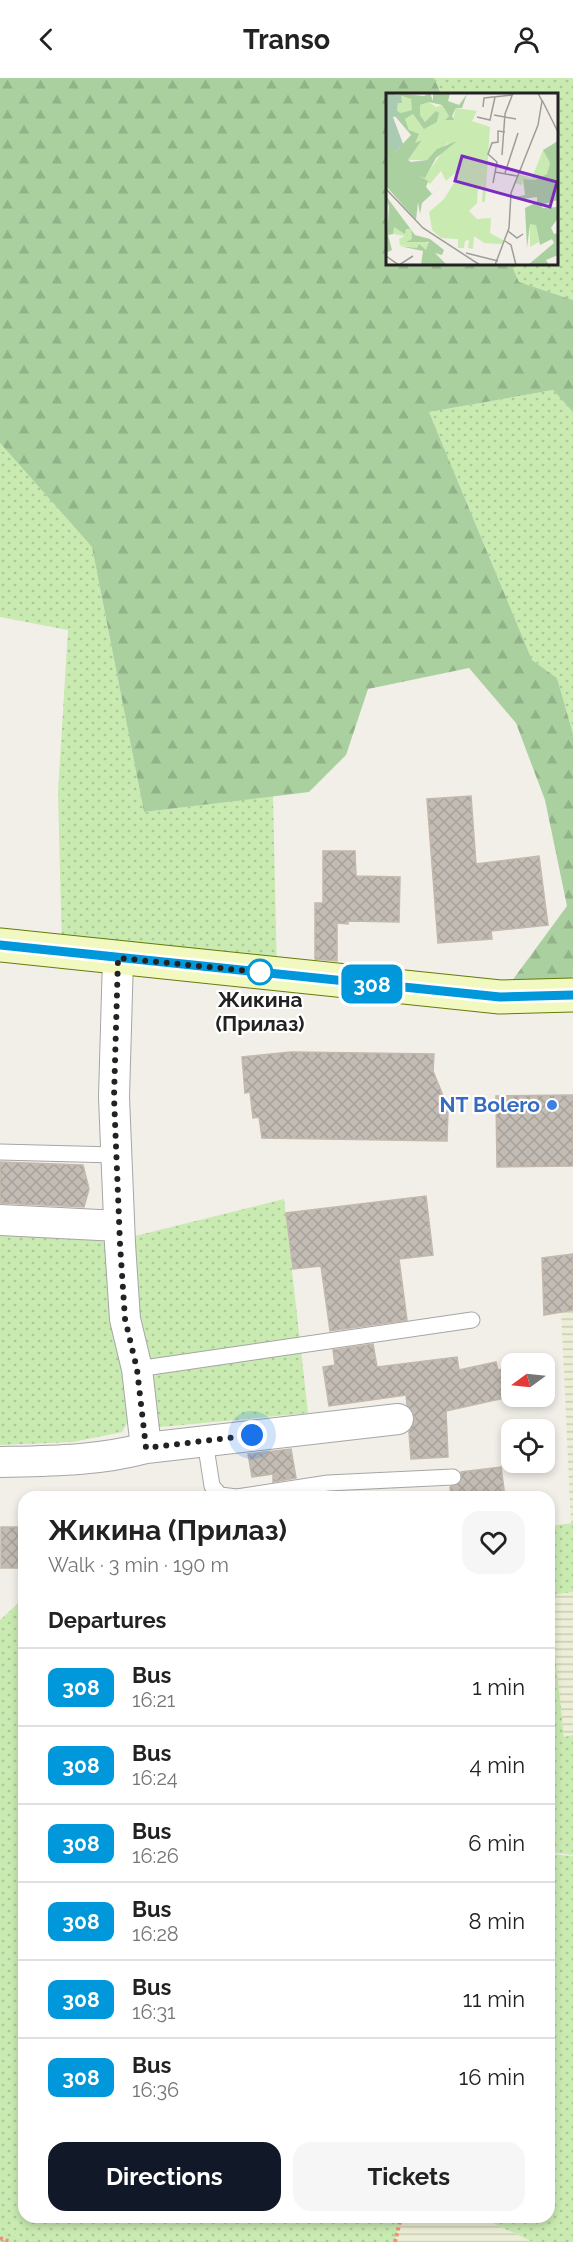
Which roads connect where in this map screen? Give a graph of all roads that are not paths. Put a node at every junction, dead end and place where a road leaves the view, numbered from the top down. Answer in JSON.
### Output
{"nodes":[{"id":1,"x":0,"y":945,"type":"edge"},
{"id":2,"x":118,"y":958,"type":"junction"},
{"id":3,"x":573,"y":995,"type":"edge"},
{"id":4,"x":0,"y":1152,"type":"edge"},
{"id":5,"x":116,"y":1155,"type":"junction"},
{"id":6,"x":0,"y":1220,"type":"edge"},
{"id":7,"x":119,"y":1226,"type":"junction"},
{"id":8,"x":472,"y":1320,"type":"dead end"},
{"id":9,"x":137,"y":1369,"type":"junction"},
{"id":10,"x":398,"y":1419,"type":"dead end"},
{"id":11,"x":205,"y":1441,"type":"junction"},
{"id":12,"x":146,"y":1448,"type":"junction"},
{"id":13,"x":0,"y":1462,"type":"edge"},
{"id":14,"x":453,"y":1477,"type":"dead end"},
{"id":15,"x":216,"y":1491,"type":"edge"},
{"id":16,"x":279,"y":1491,"type":"edge"}],
"edges":[{"from":1,"to":2,"type":"street"},
{"from":2,"to":3,"type":"street"},
{"from":2,"to":5,"type":"street"},
{"from":4,"to":5,"type":"lane"},
{"from":5,"to":7,"type":"street"},
{"from":6,"to":7,"type":"street"},
{"from":7,"to":9,"type":"street"},
{"from":8,"to":9,"type":"lane"},
{"from":9,"to":12,"type":"street"},
{"from":10,"to":11,"type":"street"},
{"from":11,"to":12,"type":"street"},
{"from":11,"to":15,"type":"lane"},
{"from":12,"to":13,"type":"street"},
{"from":14,"to":16,"type":"lane"}]}
